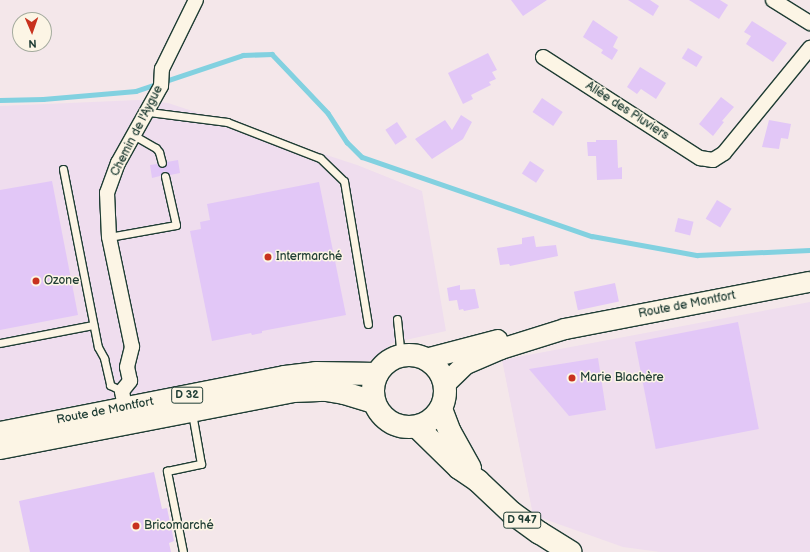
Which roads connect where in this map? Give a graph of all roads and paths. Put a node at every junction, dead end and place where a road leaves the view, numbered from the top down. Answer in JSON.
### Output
{"nodes":[{"id":1,"x":196,"y":0,"type":"edge"},
{"id":2,"x":773,"y":0,"type":"edge"},
{"id":3,"x":810,"y":23,"type":"edge"},
{"id":4,"x":810,"y":48,"type":"edge"},
{"id":5,"x":543,"y":57,"type":"dead end"},
{"id":6,"x":148,"y":112,"type":"junction"},
{"id":7,"x":134,"y":136,"type":"junction"},
{"id":8,"x":162,"y":163,"type":"dead end"},
{"id":9,"x":63,"y":169,"type":"dead end"},
{"id":10,"x":164,"y":176,"type":"dead end"},
{"id":11,"x":109,"y":237,"type":"junction"},
{"id":12,"x":810,"y":282,"type":"edge"},
{"id":13,"x":397,"y":319,"type":"dead end"},
{"id":14,"x":368,"y":324,"type":"dead end"},
{"id":15,"x":94,"y":325,"type":"junction"},
{"id":16,"x":565,"y":329,"type":"junction"},
{"id":17,"x":0,"y":343,"type":"edge"},
{"id":18,"x":401,"y":355,"type":"junction"},
{"id":19,"x":426,"y":358,"type":"junction"},
{"id":20,"x":377,"y":374,"type":"junction"},
{"id":21,"x":445,"y":384,"type":"junction"},
{"id":22,"x":124,"y":399,"type":"junction"},
{"id":23,"x":374,"y":402,"type":"junction"},
{"id":24,"x":192,"y":410,"type":"junction"},
{"id":25,"x":441,"y":410,"type":"junction"},
{"id":26,"x":417,"y":427,"type":"junction"},
{"id":27,"x":0,"y":433,"type":"edge"},
{"id":28,"x":0,"y":448,"type":"edge"},
{"id":29,"x":478,"y":481,"type":"junction"},
{"id":30,"x":183,"y":552,"type":"edge"},
{"id":31,"x":571,"y":552,"type":"edge"}],
"edges":[{"from":1,"to":6,"type":"street","name":"Chemin de l'Aygue"},
{"from":2,"to":3,"type":"street"},
{"from":4,"to":5,"type":"street","name":"Allée des Pluviers"},
{"from":6,"to":7,"type":"street","name":"Chemin de l'Aygue"},
{"from":6,"to":14,"type":"lane"},
{"from":7,"to":8,"type":"lane"},
{"from":7,"to":11,"type":"street","name":"Chemin de l'Aygue"},
{"from":9,"to":15,"type":"lane"},
{"from":10,"to":11,"type":"lane"},
{"from":11,"to":22,"type":"street","name":"Chemin de l'Aygue"},
{"from":12,"to":16,"type":"main road","name":"Route de Montfort"},
{"from":13,"to":18,"type":"lane"},
{"from":15,"to":17,"type":"lane"},
{"from":15,"to":22,"type":"lane"},
{"from":16,"to":19,"type":"main road","name":"Route de Montfort"},
{"from":16,"to":21,"type":"main road","name":"Route de Montfort"},
{"from":18,"to":19,"type":"main road"},
{"from":18,"to":20,"type":"main road"},
{"from":19,"to":21,"type":"main road"},
{"from":20,"to":22,"type":"main road","name":"Route de Montfort","number":"D 32"},
{"from":20,"to":23,"type":"main road"},
{"from":21,"to":25,"type":"main road"},
{"from":22,"to":27,"type":"main road","name":"Route de Montfort","number":"D 32"},
{"from":23,"to":24,"type":"main road","name":"Route de Montfort","number":"D 32"},
{"from":23,"to":26,"type":"main road"},
{"from":24,"to":28,"type":"main road","name":"Route de Montfort","number":"D 32"},
{"from":24,"to":30,"type":"lane"},
{"from":25,"to":26,"type":"main road"},
{"from":25,"to":29,"type":"main road","number":"D 947"},
{"from":26,"to":29,"type":"main road","number":"D 947"},
{"from":29,"to":31,"type":"main road","number":"D 947"}]}
